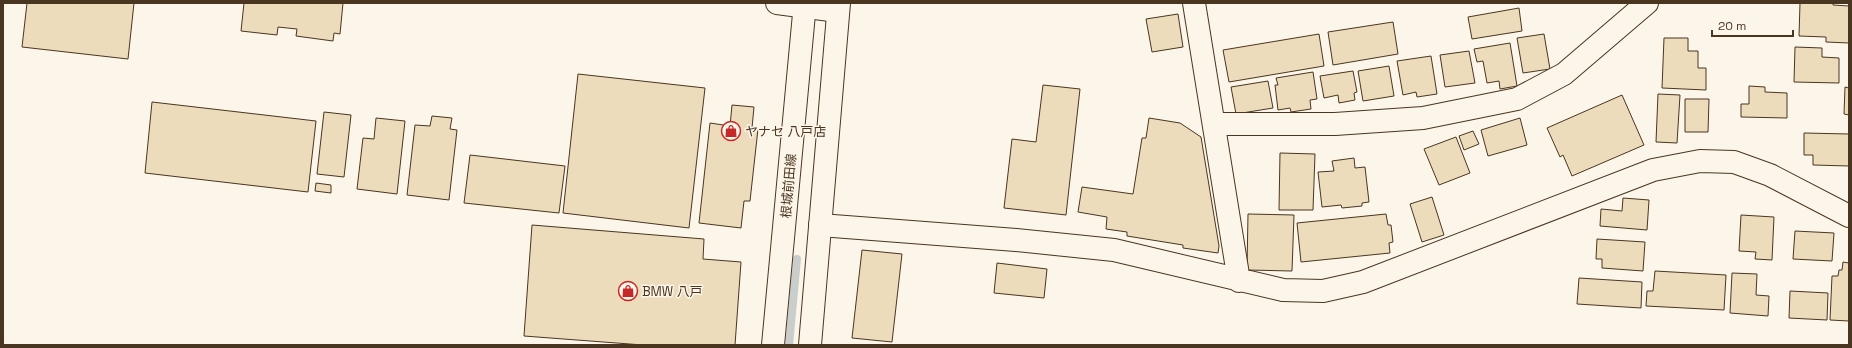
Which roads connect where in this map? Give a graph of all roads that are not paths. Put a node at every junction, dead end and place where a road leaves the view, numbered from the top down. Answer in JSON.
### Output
{"nodes":[{"id":1,"x":777,"y":3,"type":"edge"},
{"id":2,"x":1194,"y":3,"type":"edge"},
{"id":3,"x":1647,"y":3,"type":"edge"},
{"id":4,"x":805,"y":5,"type":"edge"},
{"id":5,"x":839,"y":7,"type":"edge"},
{"id":6,"x":1214,"y":124,"type":"junction"},
{"id":7,"x":1849,"y":216,"type":"edge"},
{"id":8,"x":820,"y":225,"type":"junction"},
{"id":9,"x":1239,"y":281,"type":"junction"},
{"id":10,"x":773,"y":345,"type":"edge"},
{"id":11,"x":810,"y":345,"type":"edge"}],
"edges":[{"from":1,"to":4,"type":"street"},
{"from":2,"to":6,"type":"street"},
{"from":3,"to":6,"type":"street"},
{"from":4,"to":5,"type":"street"},
{"from":4,"to":10,"type":"street","name":"根城前田線"},
{"from":5,"to":8,"type":"street"},
{"from":6,"to":9,"type":"street"},
{"from":7,"to":9,"type":"street"},
{"from":8,"to":9,"type":"street"},
{"from":8,"to":11,"type":"street"}]}
